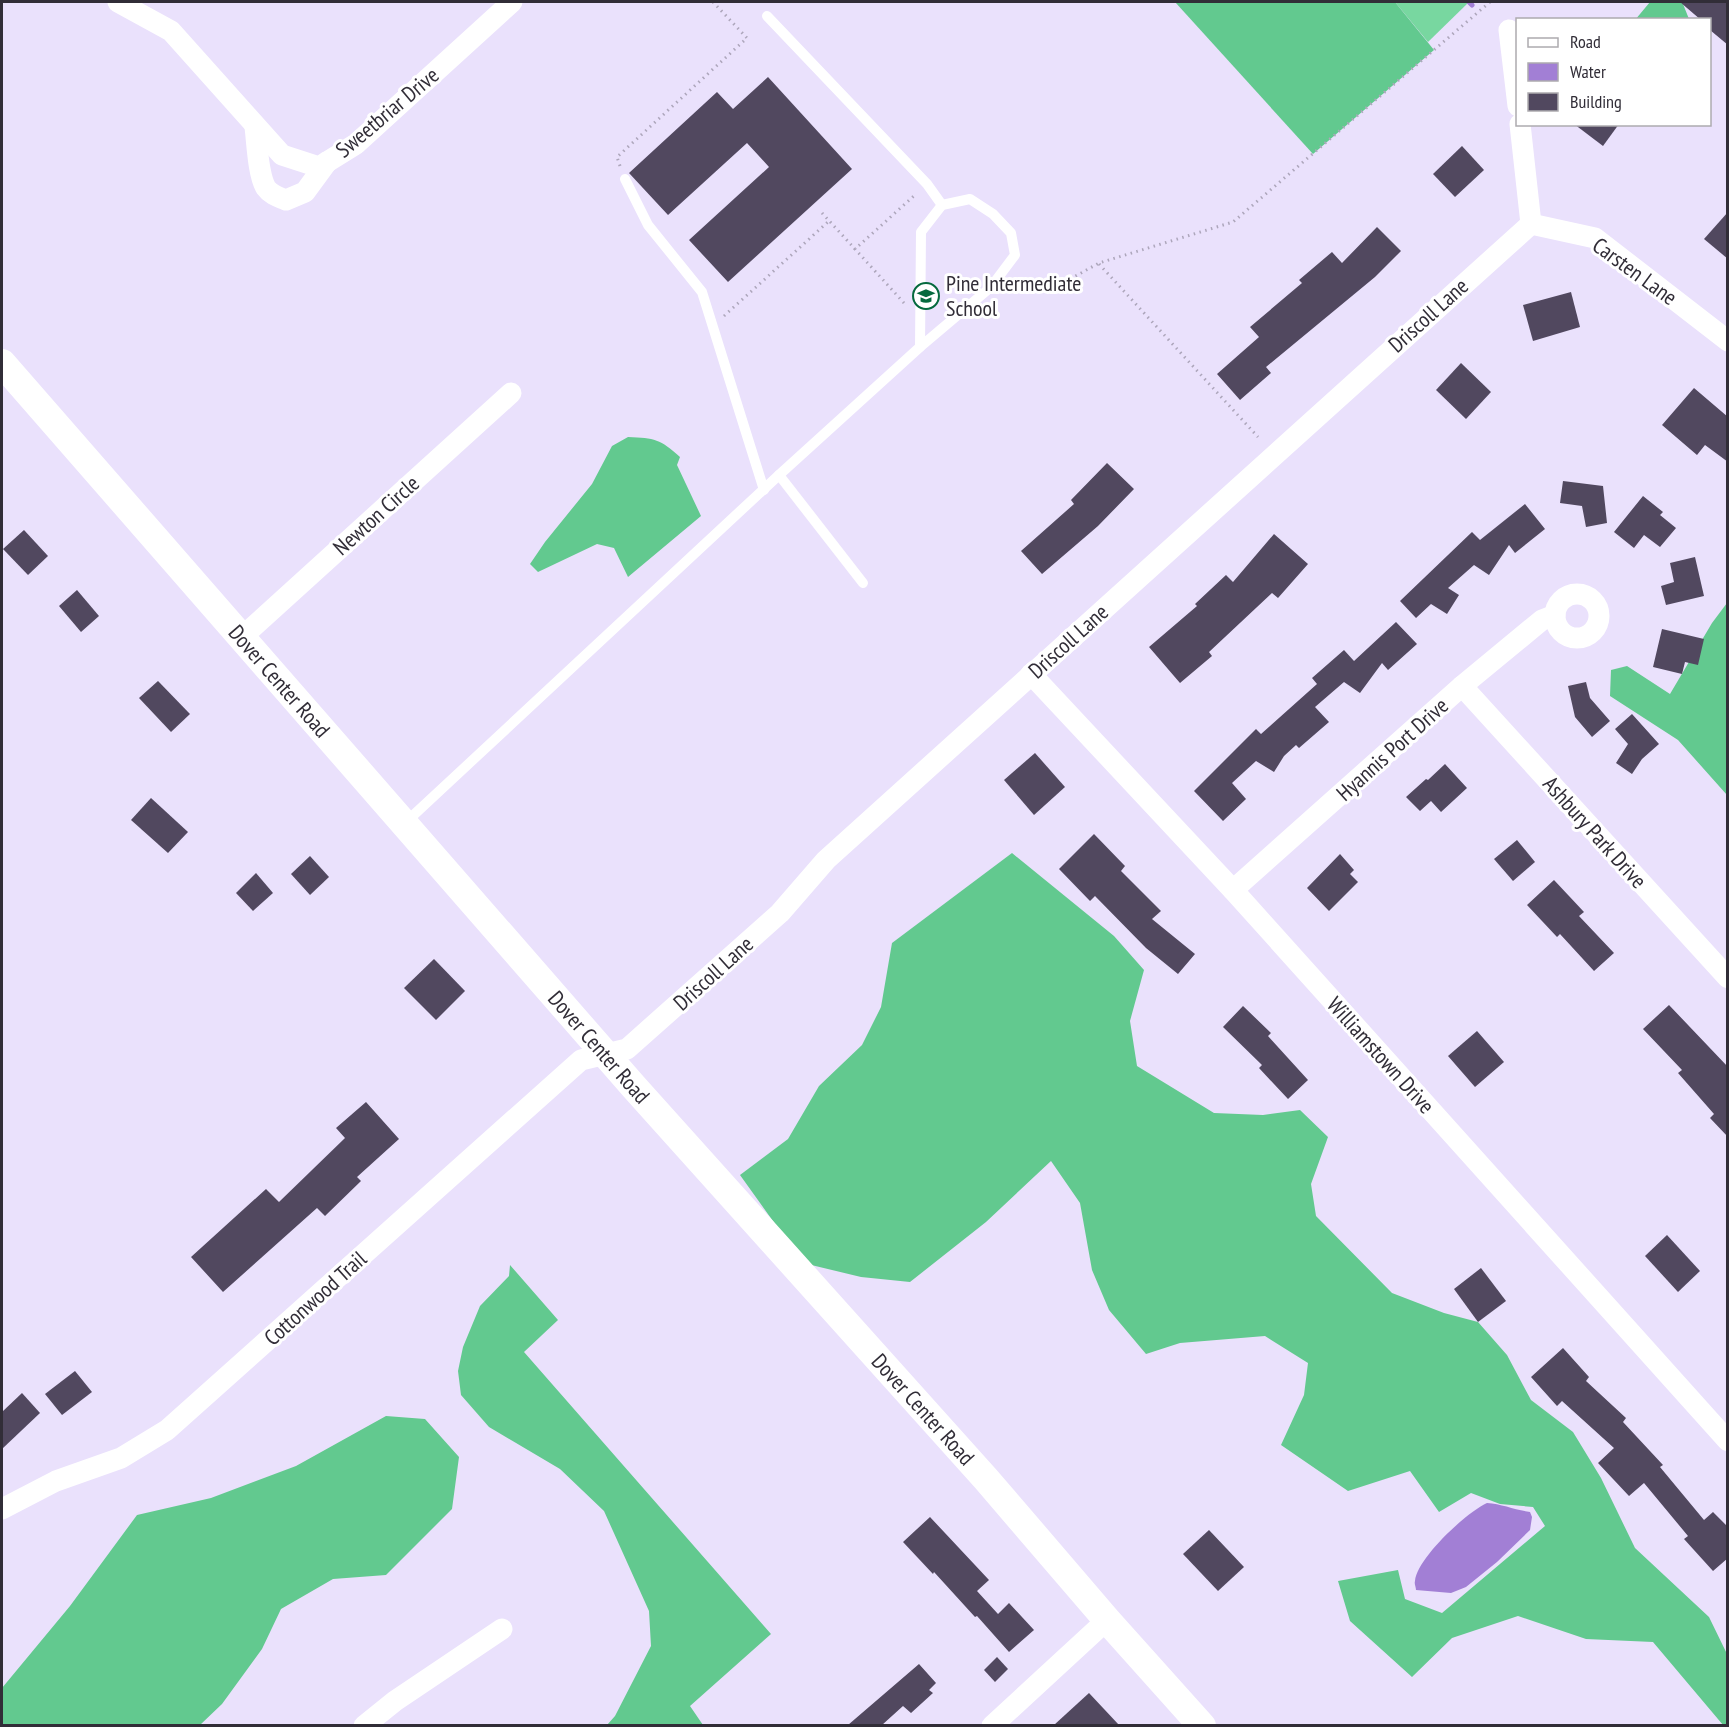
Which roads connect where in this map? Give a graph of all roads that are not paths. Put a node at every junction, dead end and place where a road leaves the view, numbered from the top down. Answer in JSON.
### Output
{"nodes":[{"id":1,"x":118,"y":2,"type":"edge"},
{"id":2,"x":512,"y":2,"type":"edge"},
{"id":3,"x":767,"y":16,"type":"dead end"},
{"id":4,"x":1509,"y":30,"type":"dead end"},
{"id":5,"x":1516,"y":89,"type":"edge"},
{"id":6,"x":1520,"y":126,"type":"edge"},
{"id":7,"x":255,"y":127,"type":"junction"},
{"id":8,"x":327,"y":162,"type":"junction"},
{"id":9,"x":625,"y":179,"type":"road end"},
{"id":10,"x":942,"y":205,"type":"junction"},
{"id":11,"x":1531,"y":224,"type":"junction"},
{"id":12,"x":1728,"y":341,"type":"edge"},
{"id":13,"x":920,"y":347,"type":"junction"},
{"id":14,"x":2,"y":363,"type":"edge"},
{"id":15,"x":511,"y":393,"type":"dead end"},
{"id":16,"x":779,"y":475,"type":"junction"},
{"id":17,"x":764,"y":490,"type":"junction"},
{"id":18,"x":863,"y":583,"type":"dead end"},
{"id":19,"x":1555,"y":615,"type":"dead end"},
{"id":20,"x":242,"y":637,"type":"junction"},
{"id":21,"x":1031,"y":674,"type":"junction"},
{"id":22,"x":1462,"y":686,"type":"junction"},
{"id":23,"x":405,"y":823,"type":"junction"},
{"id":24,"x":1233,"y":890,"type":"junction"},
{"id":25,"x":1728,"y":978,"type":"edge"},
{"id":26,"x":605,"y":1053,"type":"junction"},
{"id":27,"x":1728,"y":1441,"type":"edge"},
{"id":28,"x":2,"y":1509,"type":"edge"},
{"id":29,"x":1107,"y":1620,"type":"junction"},
{"id":30,"x":502,"y":1629,"type":"dead end"},
{"id":31,"x":364,"y":1725,"type":"edge"},
{"id":32,"x":992,"y":1725,"type":"edge"},
{"id":33,"x":1202,"y":1725,"type":"edge"}],
"edges":[{"from":1,"to":7,"type":"street"},
{"from":2,"to":8,"type":"street","name":"Sweetbriar Drive"},
{"from":3,"to":10,"type":"lane"},
{"from":4,"to":5,"type":"street"},
{"from":6,"to":11,"type":"street"},
{"from":7,"to":8,"type":"street","name":"Sweetbriar Drive"},
{"from":7,"to":8,"type":"street"},
{"from":9,"to":17,"type":"lane"},
{"from":10,"to":13,"type":"lane"},
{"from":10,"to":13,"type":"lane"},
{"from":11,"to":12,"type":"street","name":"Carsten Lane"},
{"from":11,"to":21,"type":"street","name":"Driscoll Lane"},
{"from":13,"to":16,"type":"lane"},
{"from":14,"to":20,"type":"street","name":"Dover Center Road"},
{"from":15,"to":20,"type":"street","name":"Newton Circle"},
{"from":16,"to":17,"type":"lane"},
{"from":16,"to":18,"type":"lane"},
{"from":17,"to":23,"type":"lane"},
{"from":19,"to":22,"type":"street","name":"Hyannis Port Drive"},
{"from":20,"to":23,"type":"street","name":"Dover Center Road"},
{"from":21,"to":24,"type":"street","name":"Williamstown Drive"},
{"from":21,"to":26,"type":"street","name":"Driscoll Lane"},
{"from":22,"to":24,"type":"street","name":"Hyannis Port Drive"},
{"from":22,"to":25,"type":"street","name":"Ashbury Park Drive"},
{"from":23,"to":26,"type":"street","name":"Dover Center Road"},
{"from":24,"to":27,"type":"street","name":"Williamstown Drive"},
{"from":26,"to":28,"type":"street","name":"Cottonwood Trail"},
{"from":26,"to":29,"type":"street","name":"Dover Center Road"},
{"from":29,"to":32,"type":"street"},
{"from":29,"to":33,"type":"street","name":"Dover Center Road"},
{"from":30,"to":31,"type":"street"}]}
